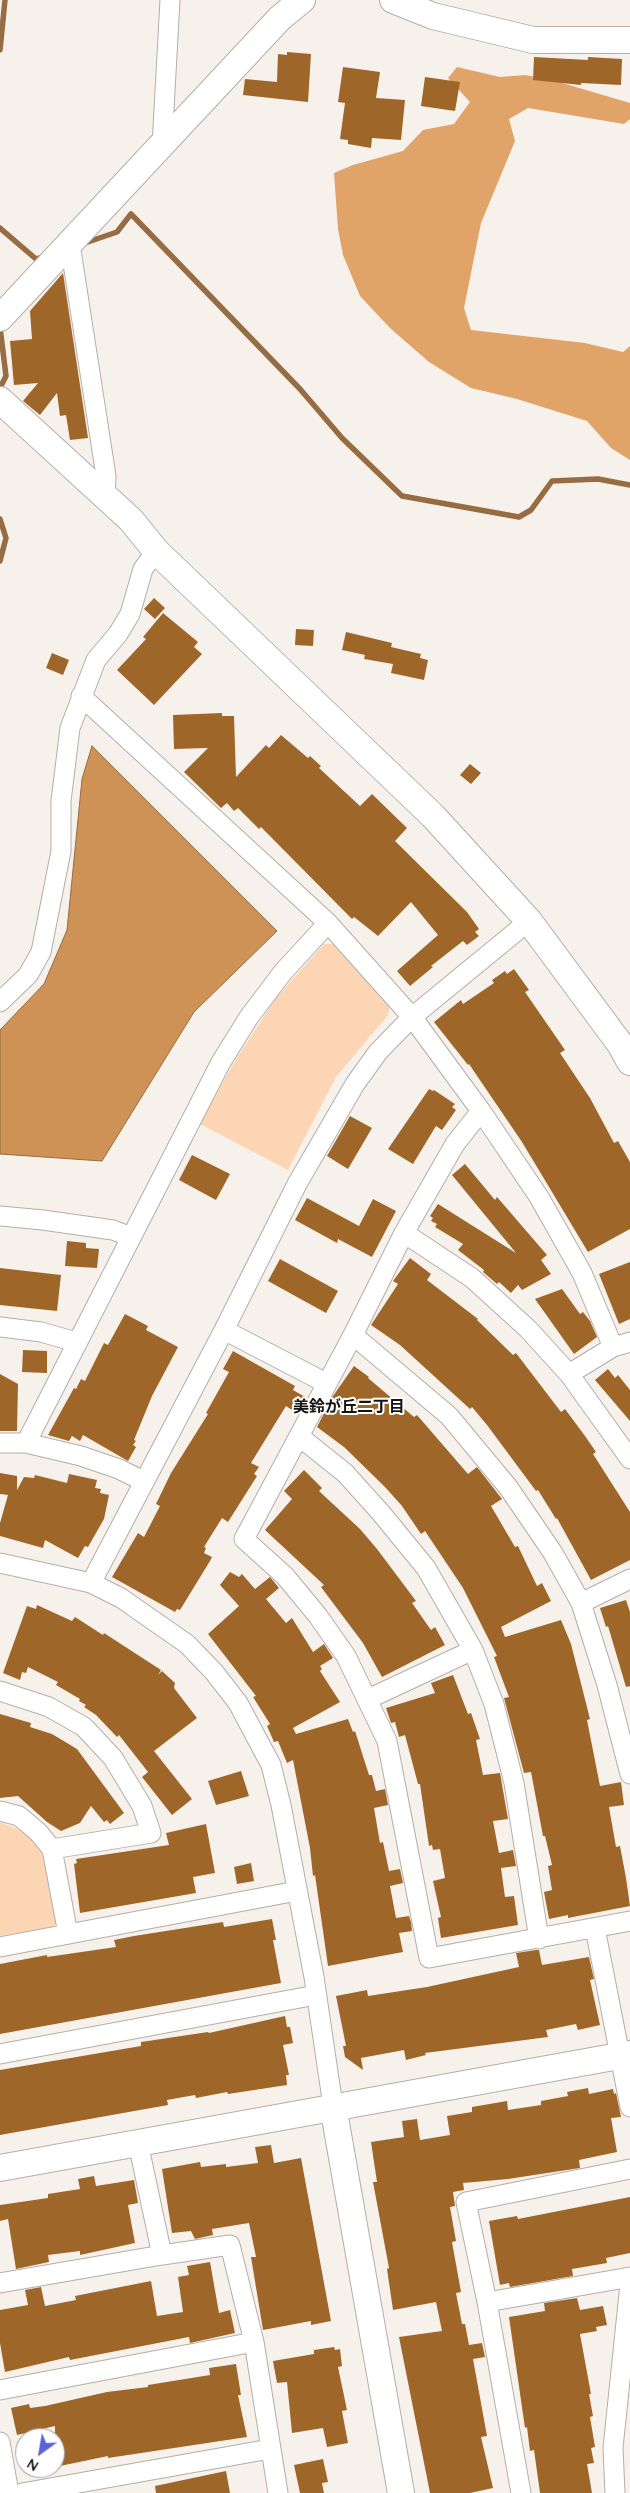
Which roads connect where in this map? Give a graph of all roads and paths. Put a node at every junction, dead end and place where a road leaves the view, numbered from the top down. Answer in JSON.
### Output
{"nodes":[{"id":1,"x":170,"y":0,"type":"edge"},
{"id":2,"x":302,"y":0,"type":"edge"},
{"id":3,"x":393,"y":0,"type":"edge"},
{"id":4,"x":630,"y":40,"type":"edge"},
{"id":5,"x":162,"y":146,"type":"junction"},
{"id":6,"x":70,"y":244,"type":"junction"},
{"id":7,"x":0,"y":318,"type":"edge"},
{"id":8,"x":0,"y":400,"type":"edge"},
{"id":9,"x":105,"y":499,"type":"junction"},
{"id":10,"x":156,"y":551,"type":"junction"},
{"id":11,"x":82,"y":696,"type":"junction"},
{"id":12,"x":529,"y":921,"type":"junction"},
{"id":13,"x":328,"y":923,"type":"junction"},
{"id":14,"x":0,"y":1002,"type":"edge"},
{"id":15,"x":412,"y":1017,"type":"junction"},
{"id":16,"x":630,"y":1062,"type":"edge"},
{"id":17,"x":481,"y":1111,"type":"junction"},
{"id":18,"x":0,"y":1216,"type":"edge"},
{"id":19,"x":404,"y":1233,"type":"junction"},
{"id":20,"x":131,"y":1237,"type":"junction"},
{"id":21,"x":0,"y":1327,"type":"edge"},
{"id":22,"x":224,"y":1330,"type":"junction"},
{"id":23,"x":353,"y":1335,"type":"junction"},
{"id":24,"x":76,"y":1342,"type":"junction"},
{"id":25,"x":622,"y":1345,"type":"edge"},
{"id":26,"x":569,"y":1374,"type":"junction"},
{"id":27,"x":326,"y":1383,"type":"junction"},
{"id":28,"x":300,"y":1437,"type":"junction"},
{"id":29,"x":0,"y":1443,"type":"edge"},
{"id":30,"x":26,"y":1443,"type":"junction"},
{"id":31,"x":630,"y":1458,"type":"edge"},
{"id":32,"x":144,"y":1481,"type":"junction"},
{"id":33,"x":0,"y":1563,"type":"edge"},
{"id":34,"x":630,"y":1579,"type":"edge"},
{"id":35,"x":91,"y":1583,"type":"junction"},
{"id":36,"x":580,"y":1603,"type":"junction"},
{"id":37,"x":473,"y":1650,"type":"junction"},
{"id":38,"x":0,"y":1691,"type":"edge"},
{"id":39,"x":368,"y":1699,"type":"junction"},
{"id":40,"x":630,"y":1774,"type":"edge"},
{"id":41,"x":0,"y":1811,"type":"edge"},
{"id":42,"x":52,"y":1849,"type":"junction"},
{"id":43,"x":296,"y":1891,"type":"junction"},
{"id":44,"x":630,"y":1921,"type":"edge"},
{"id":45,"x":596,"y":1928,"type":"junction"},
{"id":46,"x":68,"y":1934,"type":"junction"},
{"id":47,"x":539,"y":1939,"type":"junction"},
{"id":48,"x":0,"y":1948,"type":"edge"},
{"id":49,"x":316,"y":1995,"type":"junction"},
{"id":50,"x":0,"y":2054,"type":"edge"},
{"id":51,"x":626,"y":2055,"type":"edge"},
{"id":52,"x":333,"y":2106,"type":"junction"},
{"id":53,"x":630,"y":2107,"type":"edge"},
{"id":54,"x":138,"y":2144,"type":"junction"},
{"id":55,"x":0,"y":2168,"type":"edge"},
{"id":56,"x":630,"y":2169,"type":"edge"},
{"id":57,"x":162,"y":2255,"type":"junction"},
{"id":58,"x":630,"y":2277,"type":"edge"},
{"id":59,"x":0,"y":2283,"type":"edge"},
{"id":60,"x":630,"y":2284,"type":"edge"},
{"id":61,"x":487,"y":2302,"type":"junction"},
{"id":62,"x":254,"y":2342,"type":"junction"},
{"id":63,"x":0,"y":2390,"type":"edge"},
{"id":64,"x":0,"y":2442,"type":"edge"},
{"id":65,"x":270,"y":2449,"type":"junction"},
{"id":66,"x":9,"y":2493,"type":"edge"},
{"id":67,"x":22,"y":2493,"type":"edge"},
{"id":68,"x":278,"y":2493,"type":"edge"},
{"id":69,"x":401,"y":2493,"type":"edge"},
{"id":70,"x":521,"y":2493,"type":"edge"},
{"id":71,"x":615,"y":2493,"type":"edge"}],
"edges":[{"from":1,"to":5,"type":"street"},
{"from":2,"to":5,"type":"street"},
{"from":3,"to":4,"type":"street"},
{"from":5,"to":6,"type":"street"},
{"from":6,"to":7,"type":"street"},
{"from":6,"to":9,"type":"street"},
{"from":8,"to":9,"type":"street"},
{"from":9,"to":10,"type":"street"},
{"from":10,"to":11,"type":"street"},
{"from":10,"to":12,"type":"street"},
{"from":11,"to":13,"type":"street"},
{"from":11,"to":14,"type":"street"},
{"from":12,"to":15,"type":"street"},
{"from":12,"to":16,"type":"street"},
{"from":13,"to":15,"type":"street"},
{"from":13,"to":20,"type":"street"},
{"from":15,"to":17,"type":"street"},
{"from":15,"to":22,"type":"street"},
{"from":17,"to":19,"type":"street"},
{"from":17,"to":25,"type":"street"},
{"from":18,"to":20,"type":"street"},
{"from":19,"to":23,"type":"street"},
{"from":19,"to":26,"type":"street"},
{"from":20,"to":24,"type":"street"},
{"from":21,"to":24,"type":"street"},
{"from":22,"to":27,"type":"street"},
{"from":22,"to":32,"type":"street"},
{"from":23,"to":27,"type":"street"},
{"from":23,"to":36,"type":"street"},
{"from":24,"to":30,"type":"street"},
{"from":25,"to":26,"type":"street"},
{"from":26,"to":31,"type":"street"},
{"from":27,"to":28,"type":"street"},
{"from":28,"to":37,"type":"street"},
{"from":28,"to":39,"type":"street"},
{"from":29,"to":30,"type":"street"},
{"from":30,"to":32,"type":"street"},
{"from":32,"to":35,"type":"street"},
{"from":33,"to":35,"type":"street"},
{"from":34,"to":36,"type":"street"},
{"from":35,"to":43,"type":"street"},
{"from":36,"to":40,"type":"street"},
{"from":37,"to":39,"type":"street"},
{"from":37,"to":47,"type":"street"},
{"from":38,"to":42,"type":"street"},
{"from":39,"to":47,"type":"street"},
{"from":41,"to":42,"type":"street"},
{"from":42,"to":46,"type":"street"},
{"from":43,"to":46,"type":"street"},
{"from":43,"to":49,"type":"street"},
{"from":44,"to":45,"type":"street"},
{"from":45,"to":47,"type":"street"},
{"from":45,"to":51,"type":"street"},
{"from":46,"to":48,"type":"street"},
{"from":49,"to":50,"type":"street"},
{"from":49,"to":52,"type":"street"},
{"from":51,"to":52,"type":"street"},
{"from":51,"to":53,"type":"street"},
{"from":52,"to":54,"type":"street"},
{"from":52,"to":69,"type":"street"},
{"from":54,"to":55,"type":"street"},
{"from":54,"to":57,"type":"street"},
{"from":56,"to":61,"type":"street"},
{"from":57,"to":59,"type":"street"},
{"from":57,"to":62,"type":"street"},
{"from":58,"to":61,"type":"street"},
{"from":60,"to":71,"type":"street"},
{"from":61,"to":70,"type":"street"},
{"from":62,"to":63,"type":"street"},
{"from":62,"to":65,"type":"street"},
{"from":64,"to":66,"type":"street"},
{"from":65,"to":67,"type":"street"},
{"from":65,"to":68,"type":"street"}]}
